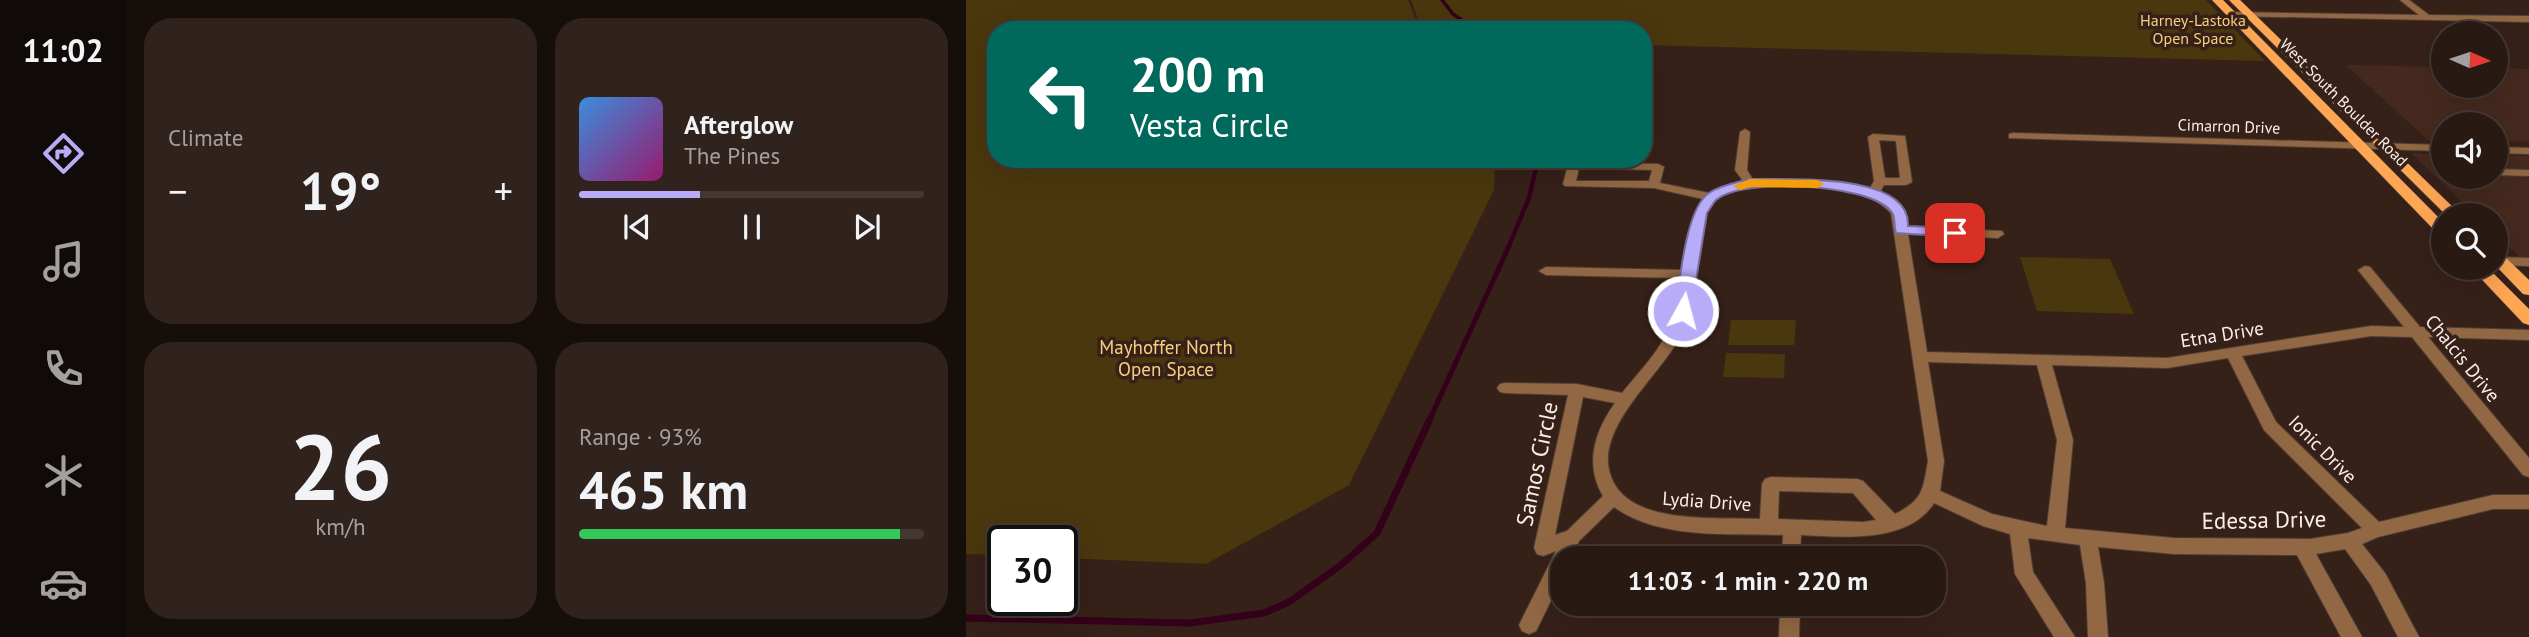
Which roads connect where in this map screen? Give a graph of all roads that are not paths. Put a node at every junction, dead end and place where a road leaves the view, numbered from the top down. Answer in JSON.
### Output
{"nodes":[{"id":1,"x":2217,"y":0,"type":"edge"},
{"id":2,"x":2404,"y":0,"type":"edge"},
{"id":3,"x":2235,"y":1,"type":"edge"},
{"id":4,"x":2230,"y":14,"type":"junction"},
{"id":5,"x":2249,"y":14,"type":"junction"},
{"id":6,"x":2286,"y":15,"type":"junction"},
{"id":7,"x":2427,"y":17,"type":"junction"},
{"id":8,"x":2529,"y":19,"type":"edge"},
{"id":9,"x":1745,"y":132,"type":"dead end"},
{"id":10,"x":2013,"y":136,"type":"dead end"},
{"id":11,"x":2360,"y":146,"type":"junction"},
{"id":12,"x":2385,"y":146,"type":"junction"},
{"id":13,"x":2431,"y":148,"type":"edge"},
{"id":14,"x":2508,"y":150,"type":"edge"},
{"id":15,"x":2529,"y":151,"type":"edge"},
{"id":16,"x":1652,"y":167,"type":"edge"},
{"id":17,"x":1573,"y":168,"type":"edge"},
{"id":18,"x":2508,"y":172,"type":"edge"},
{"id":19,"x":2529,"y":173,"type":"edge"},
{"id":20,"x":1750,"y":183,"type":"junction"},
{"id":21,"x":1654,"y":185,"type":"junction"},
{"id":22,"x":1876,"y":187,"type":"junction"},
{"id":23,"x":1711,"y":197,"type":"junction"},
{"id":24,"x":2442,"y":203,"type":"edge"},
{"id":25,"x":2431,"y":219,"type":"edge"},
{"id":26,"x":1901,"y":230,"type":"junction"},
{"id":27,"x":1998,"y":234,"type":"dead end"},
{"id":28,"x":2508,"y":261,"type":"edge"},
{"id":29,"x":2529,"y":262,"type":"edge"},
{"id":30,"x":2365,"y":270,"type":"dead end"},
{"id":31,"x":2508,"y":270,"type":"edge"},
{"id":32,"x":1546,"y":271,"type":"dead end"},
{"id":33,"x":1688,"y":274,"type":"junction"},
{"id":34,"x":2491,"y":280,"type":"edge"},
{"id":35,"x":2529,"y":290,"type":"edge"},
{"id":36,"x":2529,"y":319,"type":"edge"},
{"id":37,"x":2417,"y":331,"type":"junction"},
{"id":38,"x":2529,"y":335,"type":"edge"},
{"id":39,"x":2232,"y":352,"type":"junction"},
{"id":40,"x":1921,"y":357,"type":"junction"},
{"id":41,"x":2043,"y":360,"type":"junction"},
{"id":42,"x":1505,"y":388,"type":"dead end"},
{"id":43,"x":1577,"y":390,"type":"junction"},
{"id":44,"x":1625,"y":399,"type":"junction"},
{"id":45,"x":2529,"y":470,"type":"edge"},
{"id":46,"x":1931,"y":494,"type":"junction"},
{"id":47,"x":1613,"y":497,"type":"junction"},
{"id":48,"x":2529,"y":502,"type":"edge"},
{"id":49,"x":1891,"y":524,"type":"junction"},
{"id":50,"x":1769,"y":526,"type":"junction"},
{"id":51,"x":1792,"y":527,"type":"junction"},
{"id":52,"x":2018,"y":528,"type":"junction"},
{"id":53,"x":2376,"y":530,"type":"junction"},
{"id":54,"x":2046,"y":534,"type":"junction"},
{"id":55,"x":1573,"y":537,"type":"junction"},
{"id":56,"x":2088,"y":540,"type":"junction"},
{"id":57,"x":2349,"y":541,"type":"junction"},
{"id":58,"x":1791,"y":546,"type":"edge"},
{"id":59,"x":2302,"y":547,"type":"junction"},
{"id":60,"x":1790,"y":616,"type":"edge"},
{"id":61,"x":1529,"y":625,"type":"dead end"},
{"id":62,"x":1789,"y":637,"type":"edge"},
{"id":63,"x":2065,"y":637,"type":"edge"},
{"id":64,"x":2098,"y":637,"type":"edge"},
{"id":65,"x":2352,"y":637,"type":"edge"},
{"id":66,"x":2409,"y":637,"type":"edge"}],
"edges":[{"from":1,"to":4,"type":"main road","name":"West South Boulder Road"},
{"from":2,"to":7,"type":"street"},
{"from":3,"to":5,"type":"main road","name":"West South Boulder Road"},
{"from":3,"to":6,"type":"street"},
{"from":4,"to":5,"type":"street"},
{"from":4,"to":11,"type":"main road","name":"West South Boulder Road"},
{"from":5,"to":6,"type":"street"},
{"from":5,"to":12,"type":"main road","name":"West South Boulder Road"},
{"from":6,"to":7,"type":"street"},
{"from":7,"to":8,"type":"street"},
{"from":9,"to":20,"type":"street"},
{"from":10,"to":11,"type":"street","name":"Cimarron Drive"},
{"from":11,"to":12,"type":"street","name":"Cimarron Drive"},
{"from":11,"to":25,"type":"main road","name":"West South Boulder Road"},
{"from":12,"to":13,"type":"street","name":"Cimarron Drive"},
{"from":12,"to":24,"type":"main road","name":"West South Boulder Road"},
{"from":14,"to":15,"type":"street"},
{"from":16,"to":21,"type":"street"},
{"from":17,"to":21,"type":"street"},
{"from":18,"to":19,"type":"street"},
{"from":20,"to":22,"type":"street"},
{"from":20,"to":23,"type":"street"},
{"from":21,"to":23,"type":"street"},
{"from":22,"to":22,"type":"street"},
{"from":22,"to":26,"type":"street"},
{"from":23,"to":33,"type":"street"},
{"from":26,"to":27,"type":"street"},
{"from":26,"to":40,"type":"street"},
{"from":28,"to":29,"type":"street"},
{"from":30,"to":37,"type":"street","name":"Chalcis Drive"},
{"from":31,"to":35,"type":"main road"},
{"from":32,"to":33,"type":"street"},
{"from":33,"to":44,"type":"street"},
{"from":34,"to":36,"type":"main road"},
{"from":37,"to":38,"type":"street","name":"Etna Drive"},
{"from":37,"to":39,"type":"street","name":"Etna Drive"},
{"from":37,"to":45,"type":"street","name":"Chalcis Drive"},
{"from":39,"to":41,"type":"street","name":"Etna Drive"},
{"from":39,"to":53,"type":"street","name":"Ionic Drive"},
{"from":40,"to":41,"type":"street","name":"Etna Drive"},
{"from":40,"to":46,"type":"street"},
{"from":41,"to":54,"type":"street"},
{"from":42,"to":43,"type":"street","name":"Samos Circle"},
{"from":43,"to":44,"type":"street","name":"Samos Circle"},
{"from":43,"to":55,"type":"street","name":"Samos Circle"},
{"from":44,"to":47,"type":"street"},
{"from":46,"to":49,"type":"street","name":"Lydia Drive"},
{"from":46,"to":52,"type":"street"},
{"from":47,"to":50,"type":"street","name":"Lydia Drive"},
{"from":47,"to":55,"type":"street"},
{"from":48,"to":53,"type":"street","name":"Edessa Drive"},
{"from":49,"to":50,"type":"street","name":"Lydia Drive"},
{"from":49,"to":51,"type":"street","name":"Lydia Drive"},
{"from":50,"to":51,"type":"street","name":"Lydia Drive"},
{"from":51,"to":58,"type":"street"},
{"from":52,"to":54,"type":"street"},
{"from":52,"to":63,"type":"street"},
{"from":53,"to":57,"type":"street","name":"Edessa Drive"},
{"from":54,"to":56,"type":"street","name":"Edessa Drive"},
{"from":55,"to":61,"type":"street"},
{"from":56,"to":59,"type":"street","name":"Edessa Drive"},
{"from":56,"to":64,"type":"street"},
{"from":57,"to":59,"type":"street","name":"Edessa Drive"},
{"from":57,"to":66,"type":"street"},
{"from":59,"to":65,"type":"street"},
{"from":60,"to":62,"type":"street"}]}
